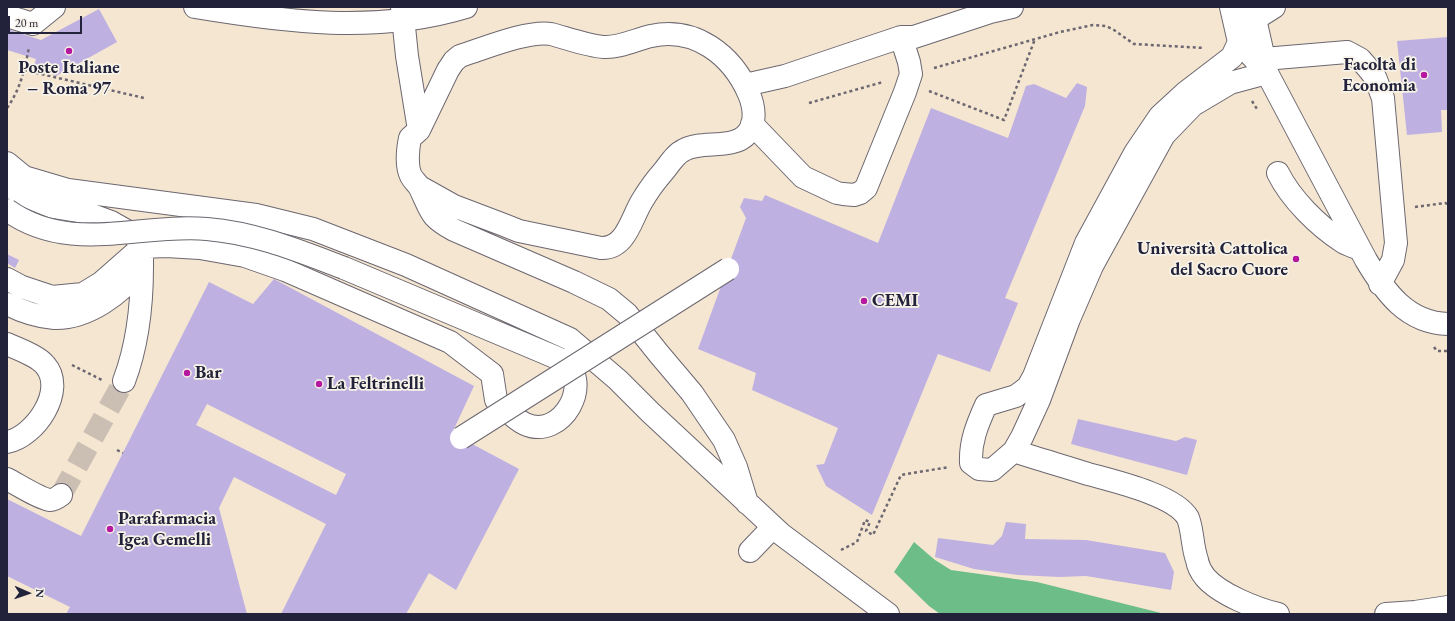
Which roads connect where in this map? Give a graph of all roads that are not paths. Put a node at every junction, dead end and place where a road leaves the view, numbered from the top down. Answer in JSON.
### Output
{"nodes":[{"id":1,"x":54,"y":7,"type":"edge"},
{"id":2,"x":195,"y":7,"type":"edge"},
{"id":3,"x":466,"y":7,"type":"edge"},
{"id":4,"x":967,"y":7,"type":"edge"},
{"id":5,"x":1012,"y":7,"type":"edge"},
{"id":6,"x":1231,"y":7,"type":"edge"},
{"id":7,"x":1274,"y":7,"type":"edge"},
{"id":8,"x":402,"y":13,"type":"edge"},
{"id":9,"x":1254,"y":13,"type":"edge"},
{"id":10,"x":7,"y":16,"type":"edge"},
{"id":11,"x":901,"y":37,"type":"junction"},
{"id":12,"x":1239,"y":42,"type":"junction"},
{"id":13,"x":1266,"y":66,"type":"junction"},
{"id":14,"x":745,"y":85,"type":"junction"},
{"id":15,"x":752,"y":124,"type":"junction"},
{"id":16,"x":419,"y":130,"type":"junction"},
{"id":17,"x":7,"y":163,"type":"edge"},
{"id":18,"x":1278,"y":173,"type":"dead end"},
{"id":19,"x":7,"y":184,"type":"edge"},
{"id":20,"x":420,"y":187,"type":"junction"},
{"id":21,"x":7,"y":210,"type":"edge"},
{"id":22,"x":1360,"y":249,"type":"junction"},
{"id":23,"x":142,"y":257,"type":"junction"},
{"id":24,"x":728,"y":269,"type":"dead end"},
{"id":25,"x":7,"y":279,"type":"edge"},
{"id":26,"x":1380,"y":284,"type":"junction"},
{"id":27,"x":7,"y":304,"type":"edge"},
{"id":28,"x":1448,"y":324,"type":"edge"},
{"id":29,"x":7,"y":344,"type":"edge"},
{"id":30,"x":124,"y":381,"type":"tunnel mouth"},
{"id":31,"x":462,"y":438,"type":"dead end"},
{"id":32,"x":7,"y":442,"type":"edge"},
{"id":33,"x":1014,"y":451,"type":"junction"},
{"id":34,"x":7,"y":479,"type":"edge"},
{"id":35,"x":61,"y":495,"type":"dead end"},
{"id":36,"x":747,"y":503,"type":"junction"},
{"id":37,"x":773,"y":527,"type":"junction"},
{"id":38,"x":750,"y":551,"type":"dead end"},
{"id":39,"x":1448,"y":607,"type":"edge"},
{"id":40,"x":888,"y":614,"type":"edge"},
{"id":41,"x":1278,"y":614,"type":"edge"},
{"id":42,"x":1386,"y":614,"type":"edge"}],
"edges":[{"from":1,"to":10,"type":"street"},
{"from":2,"to":8,"type":"street"},
{"from":3,"to":8,"type":"street"},
{"from":4,"to":11,"type":"street"},
{"from":5,"to":11,"type":"street"},
{"from":6,"to":12,"type":"street"},
{"from":7,"to":9,"type":"street"},
{"from":8,"to":16,"type":"street"},
{"from":9,"to":13,"type":"street"},
{"from":11,"to":14,"type":"street"},
{"from":11,"to":15,"type":"street"},
{"from":12,"to":13,"type":"street"},
{"from":12,"to":33,"type":"street"},
{"from":13,"to":22,"type":"street"},
{"from":13,"to":26,"type":"street"},
{"from":13,"to":33,"type":"street"},
{"from":14,"to":15,"type":"street"},
{"from":14,"to":16,"type":"street"},
{"from":15,"to":20,"type":"street"},
{"from":16,"to":20,"type":"street"},
{"from":17,"to":36,"type":"street"},
{"from":18,"to":22,"type":"street"},
{"from":19,"to":23,"type":"street"},
{"from":20,"to":36,"type":"street"},
{"from":21,"to":23,"type":"street","bridge":true},
{"from":22,"to":26,"type":"street"},
{"from":23,"to":25,"type":"street"},
{"from":23,"to":27,"type":"street"},
{"from":23,"to":30,"type":"street"},
{"from":24,"to":31,"type":"street","bridge":true},
{"from":26,"to":28,"type":"street"},
{"from":29,"to":32,"type":"street"},
{"from":33,"to":41,"type":"street"},
{"from":34,"to":35,"type":"street"},
{"from":36,"to":37,"type":"street"},
{"from":37,"to":38,"type":"street"},
{"from":37,"to":40,"type":"street"},
{"from":39,"to":42,"type":"street"}]}
